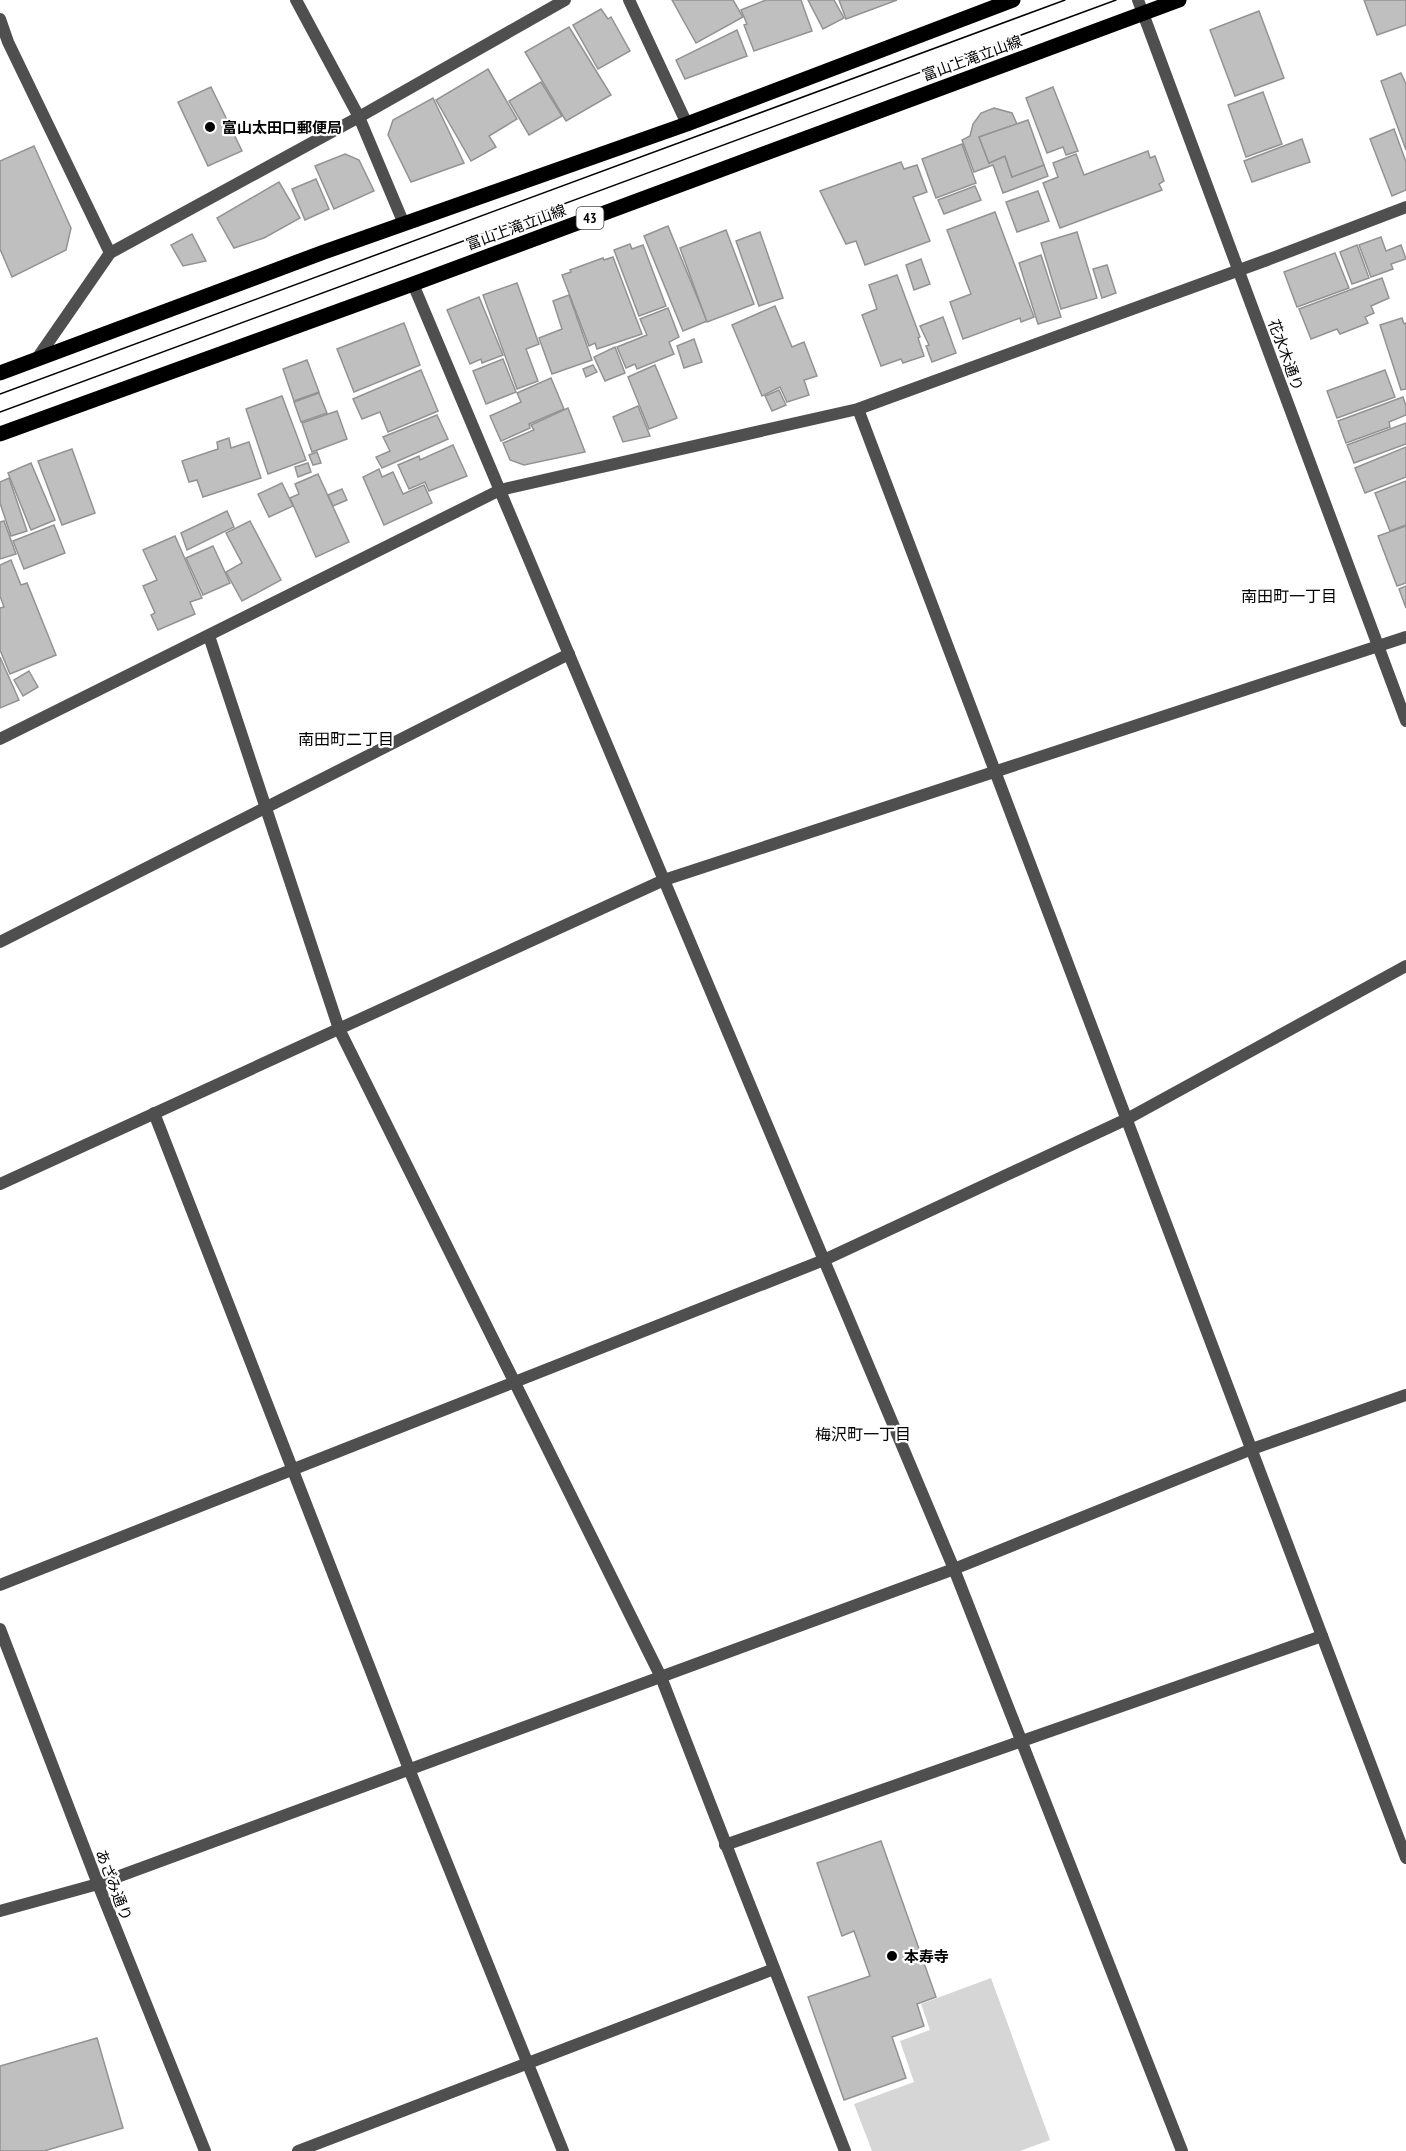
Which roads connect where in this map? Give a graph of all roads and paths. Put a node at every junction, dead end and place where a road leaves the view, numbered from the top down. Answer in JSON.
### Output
{"nodes":[{"id":1,"x":296,"y":0,"type":"edge"},
{"id":2,"x":565,"y":0,"type":"edge"},
{"id":3,"x":628,"y":0,"type":"edge"},
{"id":4,"x":1013,"y":0,"type":"edge"},
{"id":5,"x":1179,"y":0,"type":"edge"},
{"id":6,"x":1141,"y":7,"type":"edge"},
{"id":7,"x":0,"y":20,"type":"edge"},
{"id":8,"x":4,"y":44,"type":"edge"},
{"id":9,"x":359,"y":117,"type":"junction"},
{"id":10,"x":687,"y":124,"type":"junction"},
{"id":11,"x":1406,"y":207,"type":"edge"},
{"id":12,"x":404,"y":224,"type":"junction"},
{"id":13,"x":111,"y":253,"type":"junction"},
{"id":14,"x":1238,"y":271,"type":"junction"},
{"id":15,"x":413,"y":284,"type":"junction"},
{"id":16,"x":36,"y":360,"type":"junction"},
{"id":17,"x":0,"y":373,"type":"edge"},
{"id":18,"x":858,"y":409,"type":"junction"},
{"id":19,"x":0,"y":434,"type":"edge"},
{"id":20,"x":500,"y":490,"type":"junction"},
{"id":21,"x":208,"y":636,"type":"junction"},
{"id":22,"x":1406,"y":637,"type":"edge"},
{"id":23,"x":1378,"y":647,"type":"junction"},
{"id":24,"x":569,"y":654,"type":"junction"},
{"id":25,"x":1406,"y":721,"type":"edge"},
{"id":26,"x":0,"y":740,"type":"edge"},
{"id":27,"x":996,"y":772,"type":"junction"},
{"id":28,"x":265,"y":807,"type":"junction"},
{"id":29,"x":663,"y":880,"type":"junction"},
{"id":30,"x":0,"y":942,"type":"edge"},
{"id":31,"x":1406,"y":966,"type":"edge"},
{"id":32,"x":339,"y":1029,"type":"junction"},
{"id":33,"x":154,"y":1113,"type":"junction"},
{"id":34,"x":1127,"y":1119,"type":"junction"},
{"id":35,"x":0,"y":1184,"type":"edge"},
{"id":36,"x":824,"y":1260,"type":"junction"},
{"id":37,"x":515,"y":1383,"type":"junction"},
{"id":38,"x":1406,"y":1395,"type":"edge"},
{"id":39,"x":1252,"y":1449,"type":"junction"},
{"id":40,"x":292,"y":1470,"type":"junction"},
{"id":41,"x":954,"y":1569,"type":"junction"},
{"id":42,"x":0,"y":1585,"type":"edge"},
{"id":43,"x":0,"y":1629,"type":"edge"},
{"id":44,"x":1322,"y":1636,"type":"junction"},
{"id":45,"x":661,"y":1677,"type":"junction"},
{"id":46,"x":1022,"y":1741,"type":"junction"},
{"id":47,"x":409,"y":1769,"type":"junction"},
{"id":48,"x":725,"y":1845,"type":"junction"},
{"id":49,"x":1406,"y":1858,"type":"edge"},
{"id":50,"x":98,"y":1884,"type":"junction"},
{"id":51,"x":0,"y":1911,"type":"edge"},
{"id":52,"x":774,"y":1969,"type":"junction"},
{"id":53,"x":528,"y":2063,"type":"junction"},
{"id":54,"x":205,"y":2151,"type":"edge"},
{"id":55,"x":298,"y":2151,"type":"edge"},
{"id":56,"x":563,"y":2151,"type":"edge"},
{"id":57,"x":845,"y":2151,"type":"edge"},
{"id":58,"x":1182,"y":2151,"type":"edge"}],
"edges":[{"from":1,"to":9,"type":"street"},
{"from":2,"to":9,"type":"street"},
{"from":3,"to":10,"type":"street"},
{"from":4,"to":10,"type":"main road"},
{"from":5,"to":6,"type":"main road","name":"富山上滝立山線","number":"43"},
{"from":6,"to":14,"type":"street","name":"花水木通り"},
{"from":6,"to":15,"type":"main road","name":"富山上滝立山線","number":"43"},
{"from":7,"to":8,"type":"street"},
{"from":8,"to":13,"type":"street"},
{"from":9,"to":12,"type":"street"},
{"from":9,"to":13,"type":"street"},
{"from":10,"to":12,"type":"main road"},
{"from":11,"to":14,"type":"street"},
{"from":12,"to":16,"type":"main road"},
{"from":13,"to":16,"type":"street"},
{"from":14,"to":18,"type":"street"},
{"from":14,"to":23,"type":"street","name":"花水木通り"},
{"from":15,"to":19,"type":"main road","name":"富山上滝立山線","number":"43"},
{"from":15,"to":20,"type":"street"},
{"from":16,"to":17,"type":"main road"},
{"from":18,"to":20,"type":"street"},
{"from":18,"to":27,"type":"street"},
{"from":20,"to":21,"type":"street"},
{"from":20,"to":24,"type":"street"},
{"from":21,"to":26,"type":"street"},
{"from":21,"to":28,"type":"street"},
{"from":22,"to":23,"type":"street"},
{"from":23,"to":25,"type":"street","name":"花水木通り"},
{"from":23,"to":27,"type":"street"},
{"from":24,"to":28,"type":"street"},
{"from":24,"to":29,"type":"street"},
{"from":27,"to":29,"type":"street"},
{"from":27,"to":34,"type":"street"},
{"from":28,"to":30,"type":"street"},
{"from":28,"to":32,"type":"street"},
{"from":29,"to":32,"type":"street"},
{"from":29,"to":36,"type":"street"},
{"from":31,"to":34,"type":"street"},
{"from":32,"to":33,"type":"street"},
{"from":32,"to":37,"type":"street"},
{"from":33,"to":35,"type":"street"},
{"from":33,"to":40,"type":"street"},
{"from":34,"to":36,"type":"street"},
{"from":34,"to":39,"type":"street"},
{"from":36,"to":37,"type":"street"},
{"from":36,"to":41,"type":"street"},
{"from":37,"to":40,"type":"street"},
{"from":37,"to":45,"type":"street"},
{"from":38,"to":39,"type":"street"},
{"from":39,"to":41,"type":"street"},
{"from":39,"to":44,"type":"street"},
{"from":40,"to":42,"type":"street"},
{"from":40,"to":47,"type":"street"},
{"from":41,"to":45,"type":"street"},
{"from":41,"to":46,"type":"street"},
{"from":43,"to":50,"type":"street","name":"あざみ通り"},
{"from":44,"to":46,"type":"street"},
{"from":44,"to":49,"type":"street"},
{"from":45,"to":47,"type":"street"},
{"from":45,"to":48,"type":"street"},
{"from":46,"to":48,"type":"street"},
{"from":46,"to":58,"type":"street"},
{"from":47,"to":50,"type":"street"},
{"from":47,"to":53,"type":"street"},
{"from":48,"to":52,"type":"street"},
{"from":50,"to":51,"type":"street"},
{"from":50,"to":54,"type":"street","name":"あざみ通り"},
{"from":52,"to":53,"type":"street"},
{"from":52,"to":57,"type":"street"},
{"from":53,"to":55,"type":"street"},
{"from":53,"to":56,"type":"street"}]}
